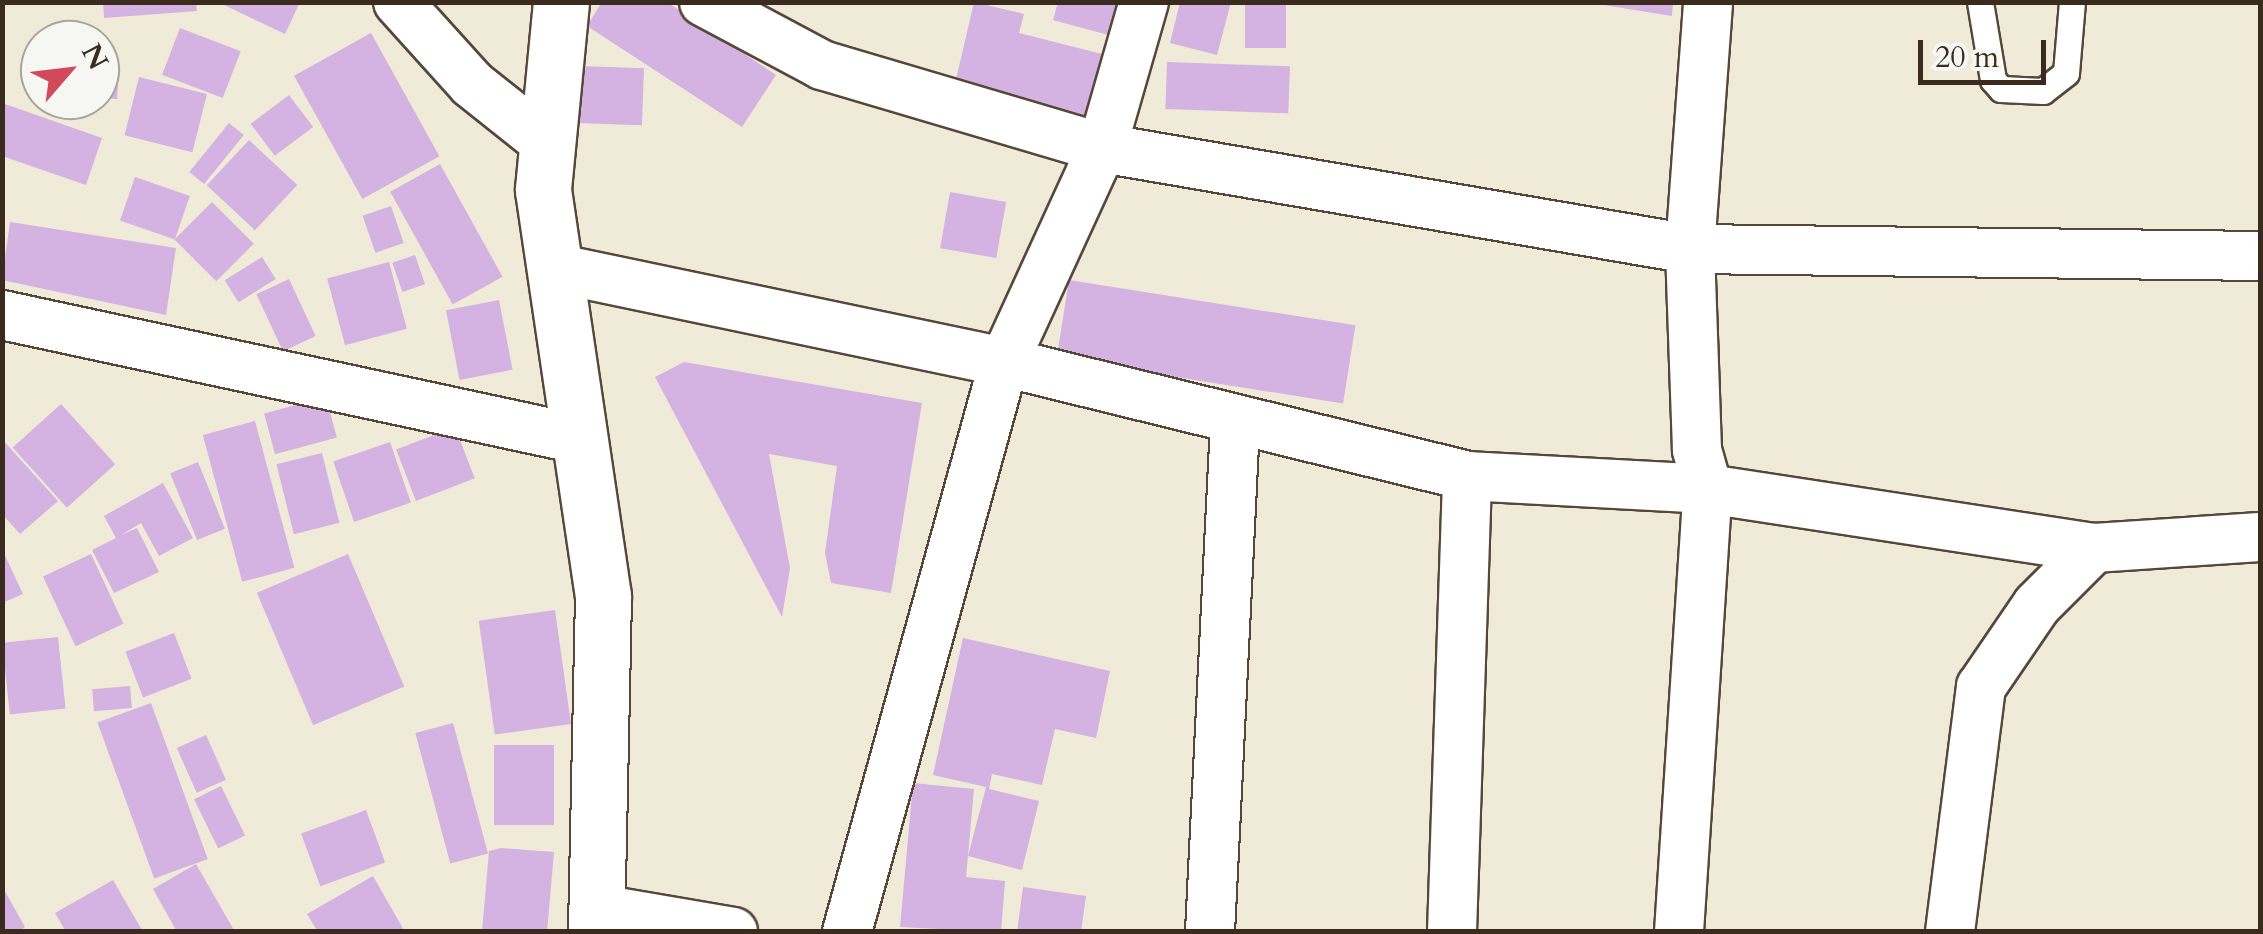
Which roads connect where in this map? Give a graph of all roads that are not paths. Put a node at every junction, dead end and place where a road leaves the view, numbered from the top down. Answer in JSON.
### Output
{"nodes":[{"id":1,"x":398,"y":2,"type":"edge"},
{"id":2,"x":561,"y":2,"type":"edge"},
{"id":3,"x":704,"y":2,"type":"edge"},
{"id":4,"x":1144,"y":2,"type":"edge"},
{"id":5,"x":1708,"y":2,"type":"edge"},
{"id":6,"x":1980,"y":2,"type":"edge"},
{"id":7,"x":2072,"y":2,"type":"edge"},
{"id":8,"x":545,"y":142,"type":"junction"},
{"id":9,"x":1102,"y":148,"type":"junction"},
{"id":10,"x":1690,"y":249,"type":"junction"},
{"id":11,"x":2260,"y":256,"type":"edge"},
{"id":12,"x":559,"y":269,"type":"junction"},
{"id":13,"x":2,"y":315,"type":"edge"},
{"id":14,"x":1004,"y":362,"type":"junction"},
{"id":15,"x":1236,"y":424,"type":"junction"},
{"id":16,"x":574,"y":438,"type":"junction"},
{"id":17,"x":1467,"y":476,"type":"junction"},
{"id":18,"x":1708,"y":489,"type":"junction"},
{"id":19,"x":2260,"y":537,"type":"edge"},
{"id":20,"x":2094,"y":548,"type":"junction"},
{"id":21,"x":597,"y":920,"type":"edge"},
{"id":22,"x":733,"y":932,"type":"edge"},
{"id":23,"x":847,"y":932,"type":"edge"},
{"id":24,"x":1210,"y":932,"type":"edge"},
{"id":25,"x":1452,"y":932,"type":"edge"},
{"id":26,"x":1679,"y":932,"type":"edge"},
{"id":27,"x":1950,"y":932,"type":"edge"}],
"edges":[{"from":1,"to":8,"type":"street"},
{"from":2,"to":8,"type":"street"},
{"from":3,"to":9,"type":"street"},
{"from":4,"to":9,"type":"street"},
{"from":5,"to":10,"type":"street"},
{"from":6,"to":7,"type":"lane"},
{"from":8,"to":12,"type":"street"},
{"from":9,"to":10,"type":"street"},
{"from":9,"to":14,"type":"street"},
{"from":10,"to":11,"type":"street"},
{"from":10,"to":18,"type":"street"},
{"from":12,"to":14,"type":"street"},
{"from":12,"to":16,"type":"street"},
{"from":13,"to":16,"type":"street"},
{"from":14,"to":15,"type":"street"},
{"from":14,"to":23,"type":"street"},
{"from":15,"to":17,"type":"street"},
{"from":15,"to":24,"type":"street"},
{"from":16,"to":21,"type":"street"},
{"from":17,"to":18,"type":"street"},
{"from":17,"to":25,"type":"street"},
{"from":18,"to":20,"type":"street"},
{"from":18,"to":26,"type":"street"},
{"from":19,"to":20,"type":"street"},
{"from":20,"to":27,"type":"street"},
{"from":21,"to":22,"type":"street"}]}
